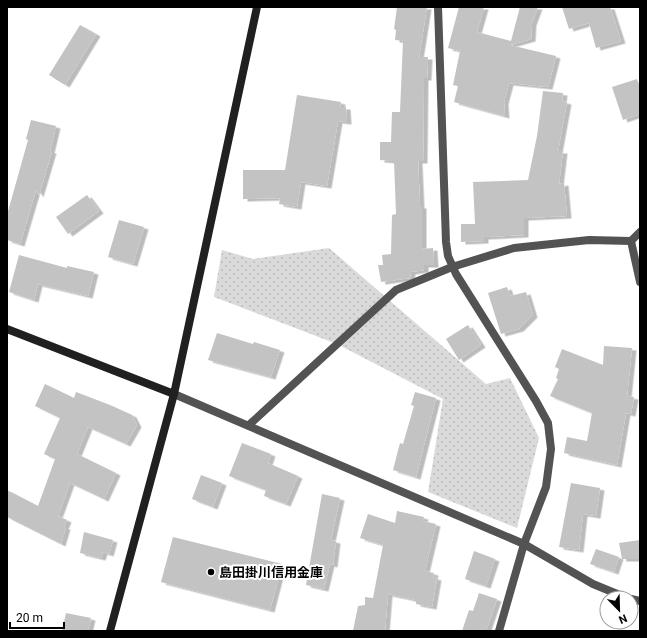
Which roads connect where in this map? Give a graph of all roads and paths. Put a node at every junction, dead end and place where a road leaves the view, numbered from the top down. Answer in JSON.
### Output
{"nodes":[{"id":1,"x":256,"y":7,"type":"edge"},
{"id":2,"x":438,"y":7,"type":"edge"},
{"id":3,"x":640,"y":232,"type":"edge"},
{"id":4,"x":631,"y":241,"type":"junction"},
{"id":5,"x":452,"y":266,"type":"junction"},
{"id":6,"x":640,"y":282,"type":"edge"},
{"id":7,"x":7,"y":329,"type":"edge"},
{"id":8,"x":174,"y":394,"type":"junction"},
{"id":9,"x":249,"y":425,"type":"junction"},
{"id":10,"x":524,"y":544,"type":"junction"},
{"id":11,"x":608,"y":590,"type":"edge"},
{"id":12,"x":110,"y":631,"type":"edge"},
{"id":13,"x":499,"y":631,"type":"edge"}],
"edges":[{"from":1,"to":8,"type":"street"},
{"from":2,"to":5,"type":"street"},
{"from":3,"to":4,"type":"street"},
{"from":4,"to":5,"type":"street"},
{"from":4,"to":6,"type":"street"},
{"from":5,"to":9,"type":"street"},
{"from":5,"to":10,"type":"street"},
{"from":7,"to":8,"type":"street"},
{"from":8,"to":9,"type":"street"},
{"from":8,"to":12,"type":"street"},
{"from":9,"to":10,"type":"street"},
{"from":10,"to":11,"type":"street"},
{"from":10,"to":13,"type":"street"}]}
